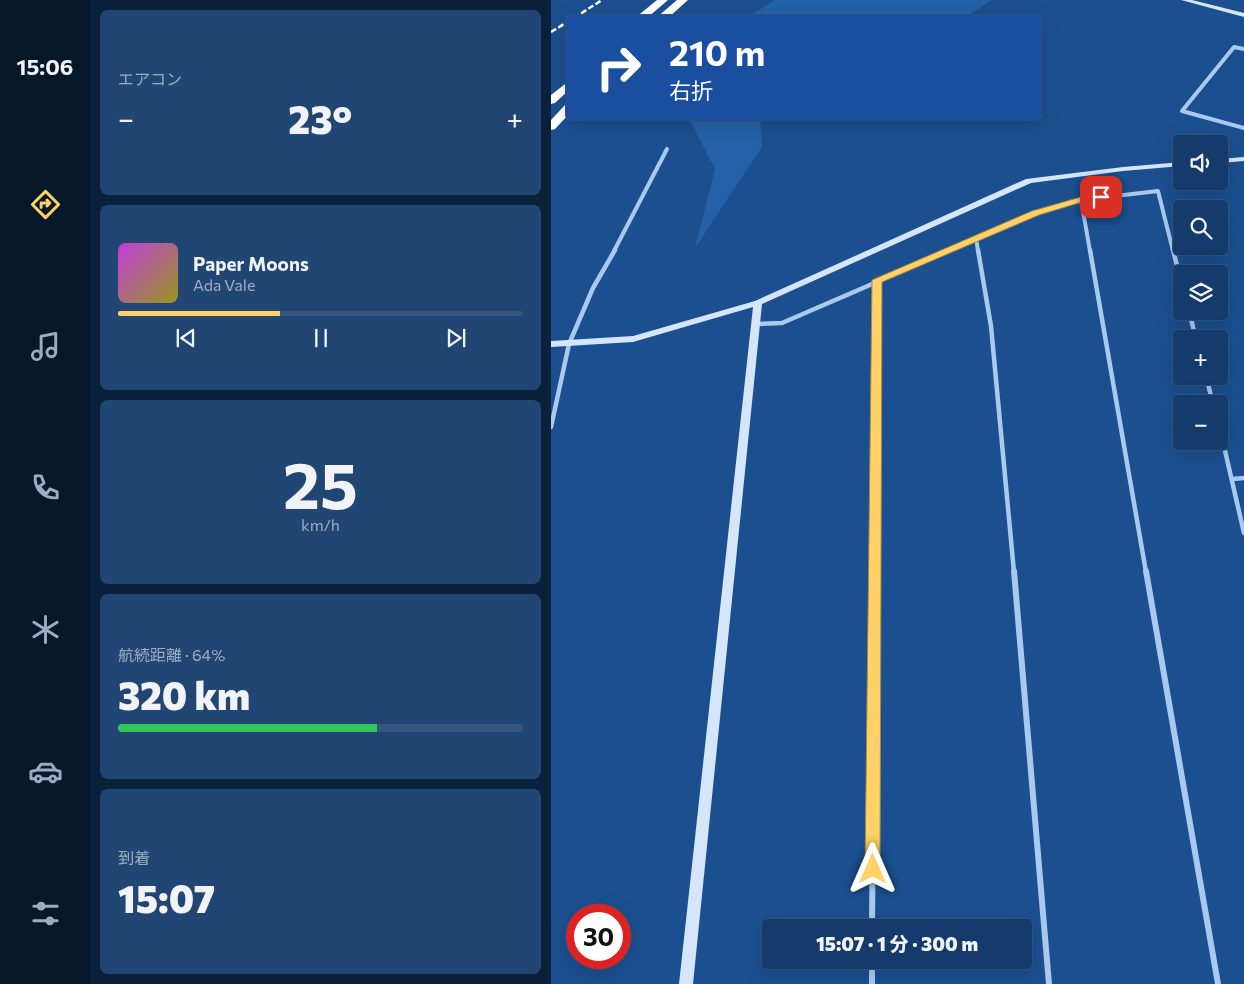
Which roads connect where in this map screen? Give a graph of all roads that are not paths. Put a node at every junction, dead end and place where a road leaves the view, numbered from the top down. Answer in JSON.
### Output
{"nodes":[{"id":1,"x":663,"y":0,"type":"edge"},
{"id":2,"x":683,"y":0,"type":"edge"},
{"id":3,"x":1184,"y":0,"type":"edge"},
{"id":4,"x":644,"y":15,"type":"edge"},
{"id":5,"x":665,"y":15,"type":"edge"},
{"id":6,"x":1244,"y":15,"type":"edge"},
{"id":7,"x":1244,"y":49,"type":"edge"},
{"id":8,"x":566,"y":87,"type":"edge"},
{"id":9,"x":551,"y":101,"type":"edge"},
{"id":10,"x":566,"y":110,"type":"edge"},
{"id":11,"x":551,"y":127,"type":"edge"},
{"id":12,"x":1244,"y":128,"type":"edge"},
{"id":13,"x":667,"y":148,"type":"dead end"},
{"id":14,"x":1244,"y":159,"type":"edge"},
{"id":15,"x":1228,"y":160,"type":"edge"},
{"id":16,"x":1173,"y":165,"type":"edge"},
{"id":17,"x":1081,"y":200,"type":"junction"},
{"id":18,"x":977,"y":237,"type":"junction"},
{"id":19,"x":1177,"y":265,"type":"edge"},
{"id":20,"x":877,"y":280,"type":"junction"},
{"id":21,"x":759,"y":303,"type":"junction"},
{"id":22,"x":756,"y":324,"type":"junction"},
{"id":23,"x":551,"y":344,"type":"edge"},
{"id":24,"x":569,"y":344,"type":"junction"},
{"id":25,"x":551,"y":427,"type":"edge"},
{"id":26,"x":1225,"y":450,"type":"edge"},
{"id":27,"x":1244,"y":478,"type":"edge"},
{"id":28,"x":1233,"y":479,"type":"junction"},
{"id":29,"x":1241,"y":502,"type":"edge"},
{"id":30,"x":1244,"y":533,"type":"edge"},
{"id":31,"x":872,"y":919,"type":"edge"},
{"id":32,"x":872,"y":969,"type":"edge"},
{"id":33,"x":686,"y":984,"type":"edge"},
{"id":34,"x":872,"y":984,"type":"edge"},
{"id":35,"x":1049,"y":984,"type":"edge"},
{"id":36,"x":1218,"y":984,"type":"edge"}],
"edges":[{"from":1,"to":4,"type":"highway"},
{"from":2,"to":5,"type":"highway"},
{"from":3,"to":6,"type":"street"},
{"from":7,"to":12,"type":"street"},
{"from":8,"to":9,"type":"highway"},
{"from":10,"to":11,"type":"highway"},
{"from":13,"to":24,"type":"street"},
{"from":14,"to":15,"type":"street"},
{"from":16,"to":21,"type":"street"},
{"from":17,"to":18,"type":"street"},
{"from":17,"to":19,"type":"street"},
{"from":17,"to":36,"type":"street"},
{"from":18,"to":20,"type":"street"},
{"from":18,"to":35,"type":"street"},
{"from":20,"to":22,"type":"street"},
{"from":20,"to":31,"type":"street"},
{"from":21,"to":22,"type":"street"},
{"from":21,"to":24,"type":"street"},
{"from":22,"to":33,"type":"street"},
{"from":23,"to":24,"type":"street"},
{"from":24,"to":25,"type":"street"},
{"from":26,"to":28,"type":"street"},
{"from":27,"to":28,"type":"street"},
{"from":28,"to":29,"type":"street"},
{"from":29,"to":30,"type":"street"},
{"from":32,"to":34,"type":"street"}]}
